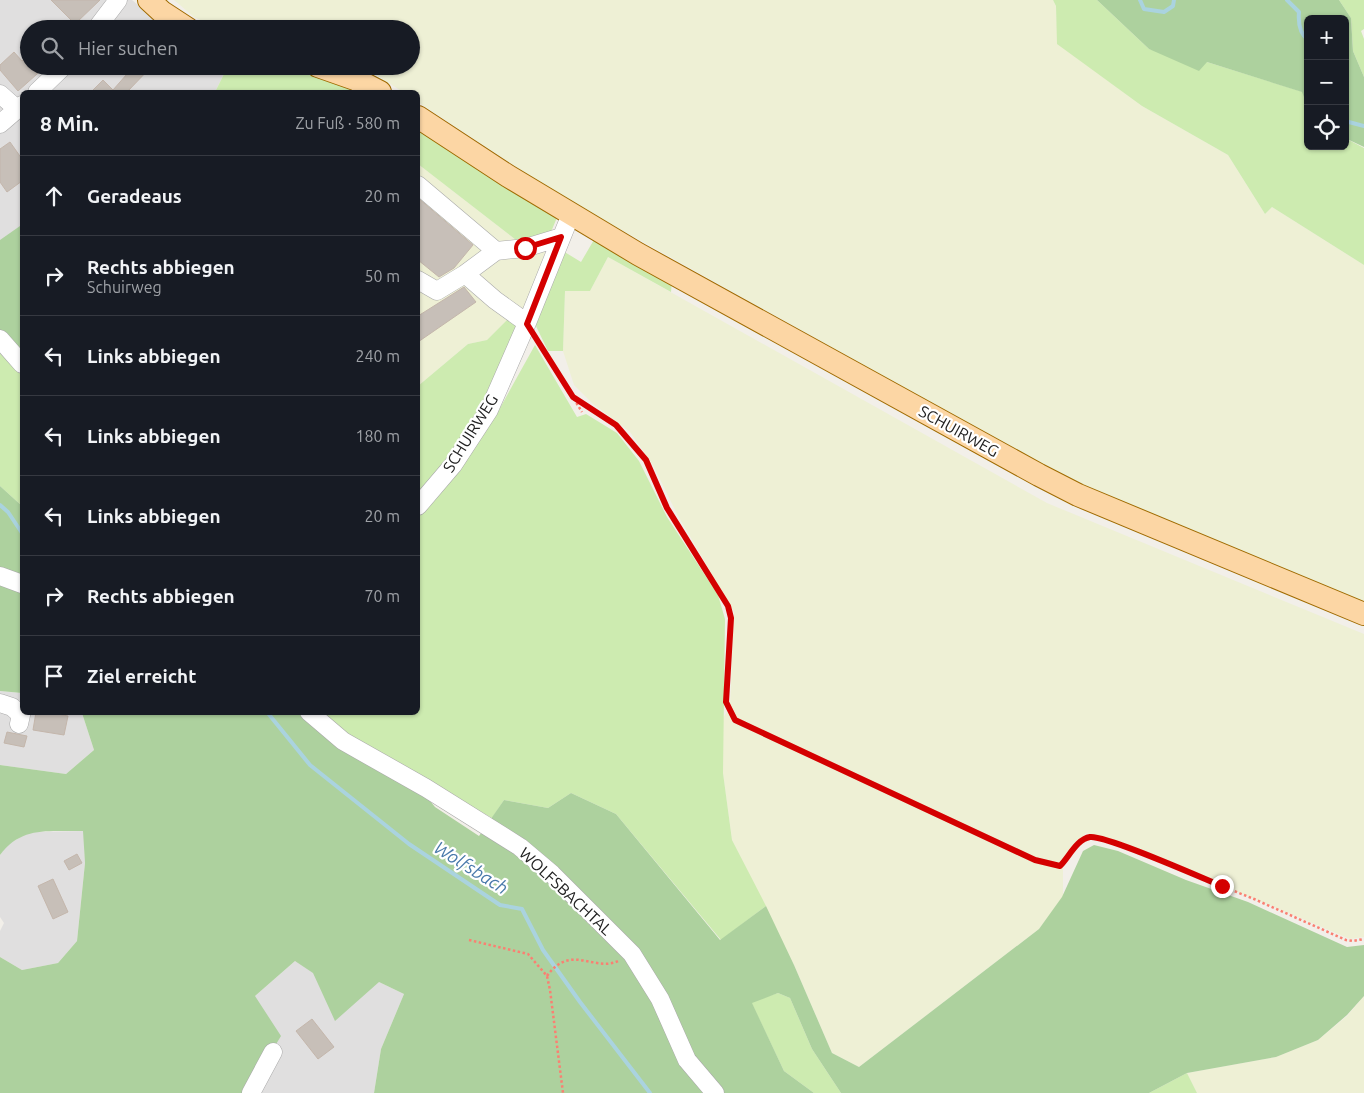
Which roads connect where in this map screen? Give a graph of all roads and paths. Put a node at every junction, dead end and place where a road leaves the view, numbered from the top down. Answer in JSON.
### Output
{"nodes":[{"id":1,"x":118,"y":0,"type":"edge"},
{"id":2,"x":149,"y":0,"type":"edge"},
{"id":3,"x":103,"y":20,"type":"edge"},
{"id":4,"x":174,"y":20,"type":"edge"},
{"id":5,"x":55,"y":75,"type":"edge"},
{"id":6,"x":343,"y":75,"type":"edge"},
{"id":7,"x":39,"y":90,"type":"edge"},
{"id":8,"x":376,"y":90,"type":"edge"},
{"id":9,"x":0,"y":94,"type":"edge"},
{"id":10,"x":20,"y":107,"type":"edge"},
{"id":11,"x":420,"y":118,"type":"edge"},
{"id":12,"x":0,"y":124,"type":"edge"},
{"id":13,"x":420,"y":187,"type":"edge"},
{"id":14,"x":571,"y":214,"type":"junction"},
{"id":15,"x":561,"y":237,"type":"junction"},
{"id":16,"x":496,"y":251,"type":"junction"},
{"id":17,"x":465,"y":274,"type":"junction"},
{"id":18,"x":420,"y":281,"type":"edge"},
{"id":19,"x":527,"y":324,"type":"junction"},
{"id":20,"x":0,"y":339,"type":"edge"},
{"id":21,"x":20,"y":362,"type":"edge"},
{"id":22,"x":573,"y":397,"type":"junction"},
{"id":23,"x":582,"y":412,"type":"dead end"},
{"id":24,"x":420,"y":504,"type":"edge"},
{"id":25,"x":0,"y":576,"type":"edge"},
{"id":26,"x":20,"y":583,"type":"edge"},
{"id":27,"x":1364,"y":614,"type":"edge"},
{"id":28,"x":0,"y":704,"type":"edge"},
{"id":29,"x":20,"y":714,"type":"edge"},
{"id":30,"x":21,"y":715,"type":"edge"},
{"id":31,"x":313,"y":715,"type":"edge"},
{"id":32,"x":19,"y":724,"type":"dead end"},
{"id":33,"x":1364,"y":939,"type":"edge"},
{"id":34,"x":469,"y":940,"type":"dead end"},
{"id":35,"x":632,"y":954,"type":"junction"},
{"id":36,"x":547,"y":976,"type":"junction"},
{"id":37,"x":273,"y":1052,"type":"dead end"},
{"id":38,"x":251,"y":1093,"type":"edge"},
{"id":39,"x":563,"y":1093,"type":"edge"},
{"id":40,"x":715,"y":1093,"type":"edge"}],
"edges":[{"from":1,"to":3,"type":"street"},
{"from":2,"to":4,"type":"main road"},
{"from":5,"to":7,"type":"street"},
{"from":6,"to":8,"type":"main road"},
{"from":9,"to":10,"type":"street"},
{"from":10,"to":12,"type":"street"},
{"from":11,"to":14,"type":"main road","name":"SCHUIRWEG"},
{"from":13,"to":16,"type":"street"},
{"from":14,"to":15,"type":"street","name":"SCHUIRWEG"},
{"from":14,"to":27,"type":"main road","name":"SCHUIRWEG"},
{"from":15,"to":16,"type":"street"},
{"from":15,"to":19,"type":"street","name":"SCHUIRWEG"},
{"from":16,"to":17,"type":"street"},
{"from":17,"to":18,"type":"street"},
{"from":17,"to":19,"type":"street"},
{"from":19,"to":22,"type":"path"},
{"from":19,"to":24,"type":"street","name":"SCHUIRWEG"},
{"from":20,"to":21,"type":"street"},
{"from":22,"to":23,"type":"path"},
{"from":22,"to":33,"type":"path"},
{"from":25,"to":26,"type":"street"},
{"from":28,"to":29,"type":"street"},
{"from":30,"to":32,"type":"street"},
{"from":31,"to":35,"type":"street","name":"WOLFSBACHTAL"},
{"from":34,"to":36,"type":"path"},
{"from":35,"to":36,"type":"path"},
{"from":35,"to":40,"type":"street","name":"WOLFSBACHTAL"},
{"from":36,"to":39,"type":"path"},
{"from":37,"to":38,"type":"street"}]}
